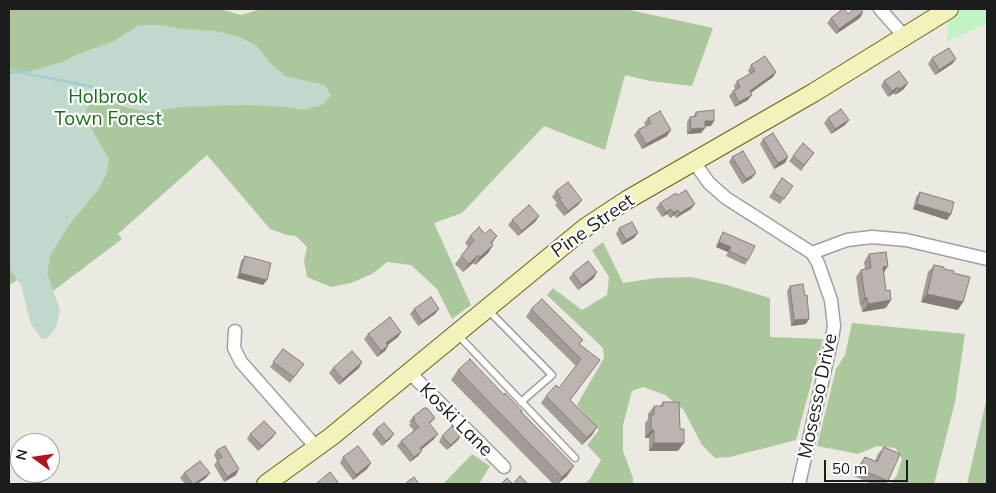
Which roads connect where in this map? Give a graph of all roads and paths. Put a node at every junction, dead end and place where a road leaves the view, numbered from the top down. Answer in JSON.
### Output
{"nodes":[{"id":1,"x":880,"y":9,"type":"edge"},
{"id":2,"x":948,"y":9,"type":"edge"},
{"id":3,"x":904,"y":36,"type":"junction"},
{"id":4,"x":694,"y":162,"type":"junction"},
{"id":5,"x":812,"y":252,"type":"junction"},
{"id":6,"x":987,"y":259,"type":"edge"},
{"id":7,"x":486,"y":308,"type":"junction"},
{"id":8,"x":235,"y":331,"type":"dead end"},
{"id":9,"x":456,"y":333,"type":"junction"},
{"id":10,"x":409,"y":372,"type":"junction"},
{"id":11,"x":521,"y":402,"type":"junction"},
{"id":12,"x":316,"y":447,"type":"junction"},
{"id":13,"x":575,"y":458,"type":"dead end"},
{"id":14,"x":504,"y":467,"type":"dead end"},
{"id":15,"x":266,"y":484,"type":"edge"},
{"id":16,"x":799,"y":484,"type":"edge"}],
"edges":[{"from":1,"to":3,"type":"street"},
{"from":2,"to":3,"type":"main road","name":"Pine Street"},
{"from":3,"to":4,"type":"main road","name":"Pine Street"},
{"from":4,"to":5,"type":"street"},
{"from":4,"to":7,"type":"main road","name":"Pine Street"},
{"from":5,"to":6,"type":"street"},
{"from":5,"to":16,"type":"street","name":"Mosesso Drive"},
{"from":7,"to":9,"type":"main road","name":"Pine Street"},
{"from":7,"to":11,"type":"lane"},
{"from":8,"to":12,"type":"street"},
{"from":9,"to":10,"type":"main road","name":"Pine Street"},
{"from":9,"to":11,"type":"lane"},
{"from":10,"to":12,"type":"main road","name":"Pine Street"},
{"from":10,"to":14,"type":"street","name":"Koski Lane"},
{"from":11,"to":13,"type":"lane"},
{"from":12,"to":15,"type":"main road","name":"Pine Street"}]}
